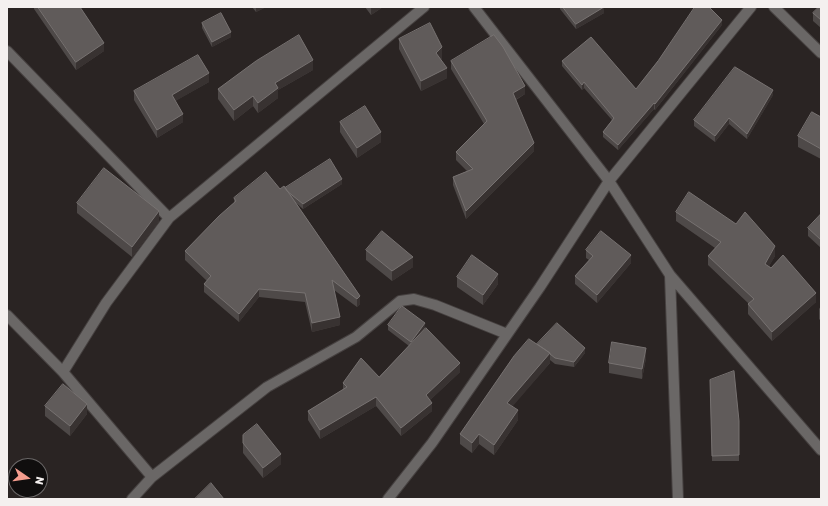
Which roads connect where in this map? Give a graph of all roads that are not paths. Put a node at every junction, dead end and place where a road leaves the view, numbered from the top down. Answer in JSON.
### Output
{"nodes":[{"id":1,"x":424,"y":7,"type":"edge"},
{"id":2,"x":474,"y":7,"type":"edge"},
{"id":3,"x":751,"y":7,"type":"edge"},
{"id":4,"x":774,"y":7,"type":"edge"},
{"id":5,"x":7,"y":51,"type":"edge"},
{"id":6,"x":821,"y":53,"type":"edge"},
{"id":7,"x":609,"y":181,"type":"junction"},
{"id":8,"x":169,"y":218,"type":"junction"},
{"id":9,"x":670,"y":275,"type":"junction"},
{"id":10,"x":7,"y":316,"type":"edge"},
{"id":11,"x":508,"y":334,"type":"junction"},
{"id":12,"x":63,"y":372,"type":"junction"},
{"id":13,"x":821,"y":450,"type":"edge"},
{"id":14,"x":152,"y":477,"type":"junction"},
{"id":15,"x":132,"y":499,"type":"edge"},
{"id":16,"x":388,"y":499,"type":"edge"},
{"id":17,"x":678,"y":499,"type":"edge"}],
"edges":[{"from":1,"to":8,"type":"street"},
{"from":2,"to":7,"type":"street"},
{"from":3,"to":7,"type":"street"},
{"from":4,"to":6,"type":"street"},
{"from":5,"to":8,"type":"street"},
{"from":7,"to":9,"type":"street"},
{"from":7,"to":11,"type":"street"},
{"from":8,"to":12,"type":"street"},
{"from":9,"to":13,"type":"street"},
{"from":9,"to":17,"type":"street"},
{"from":10,"to":12,"type":"street"},
{"from":11,"to":14,"type":"street"},
{"from":11,"to":16,"type":"street"},
{"from":12,"to":14,"type":"street"},
{"from":14,"to":15,"type":"street"}]}
